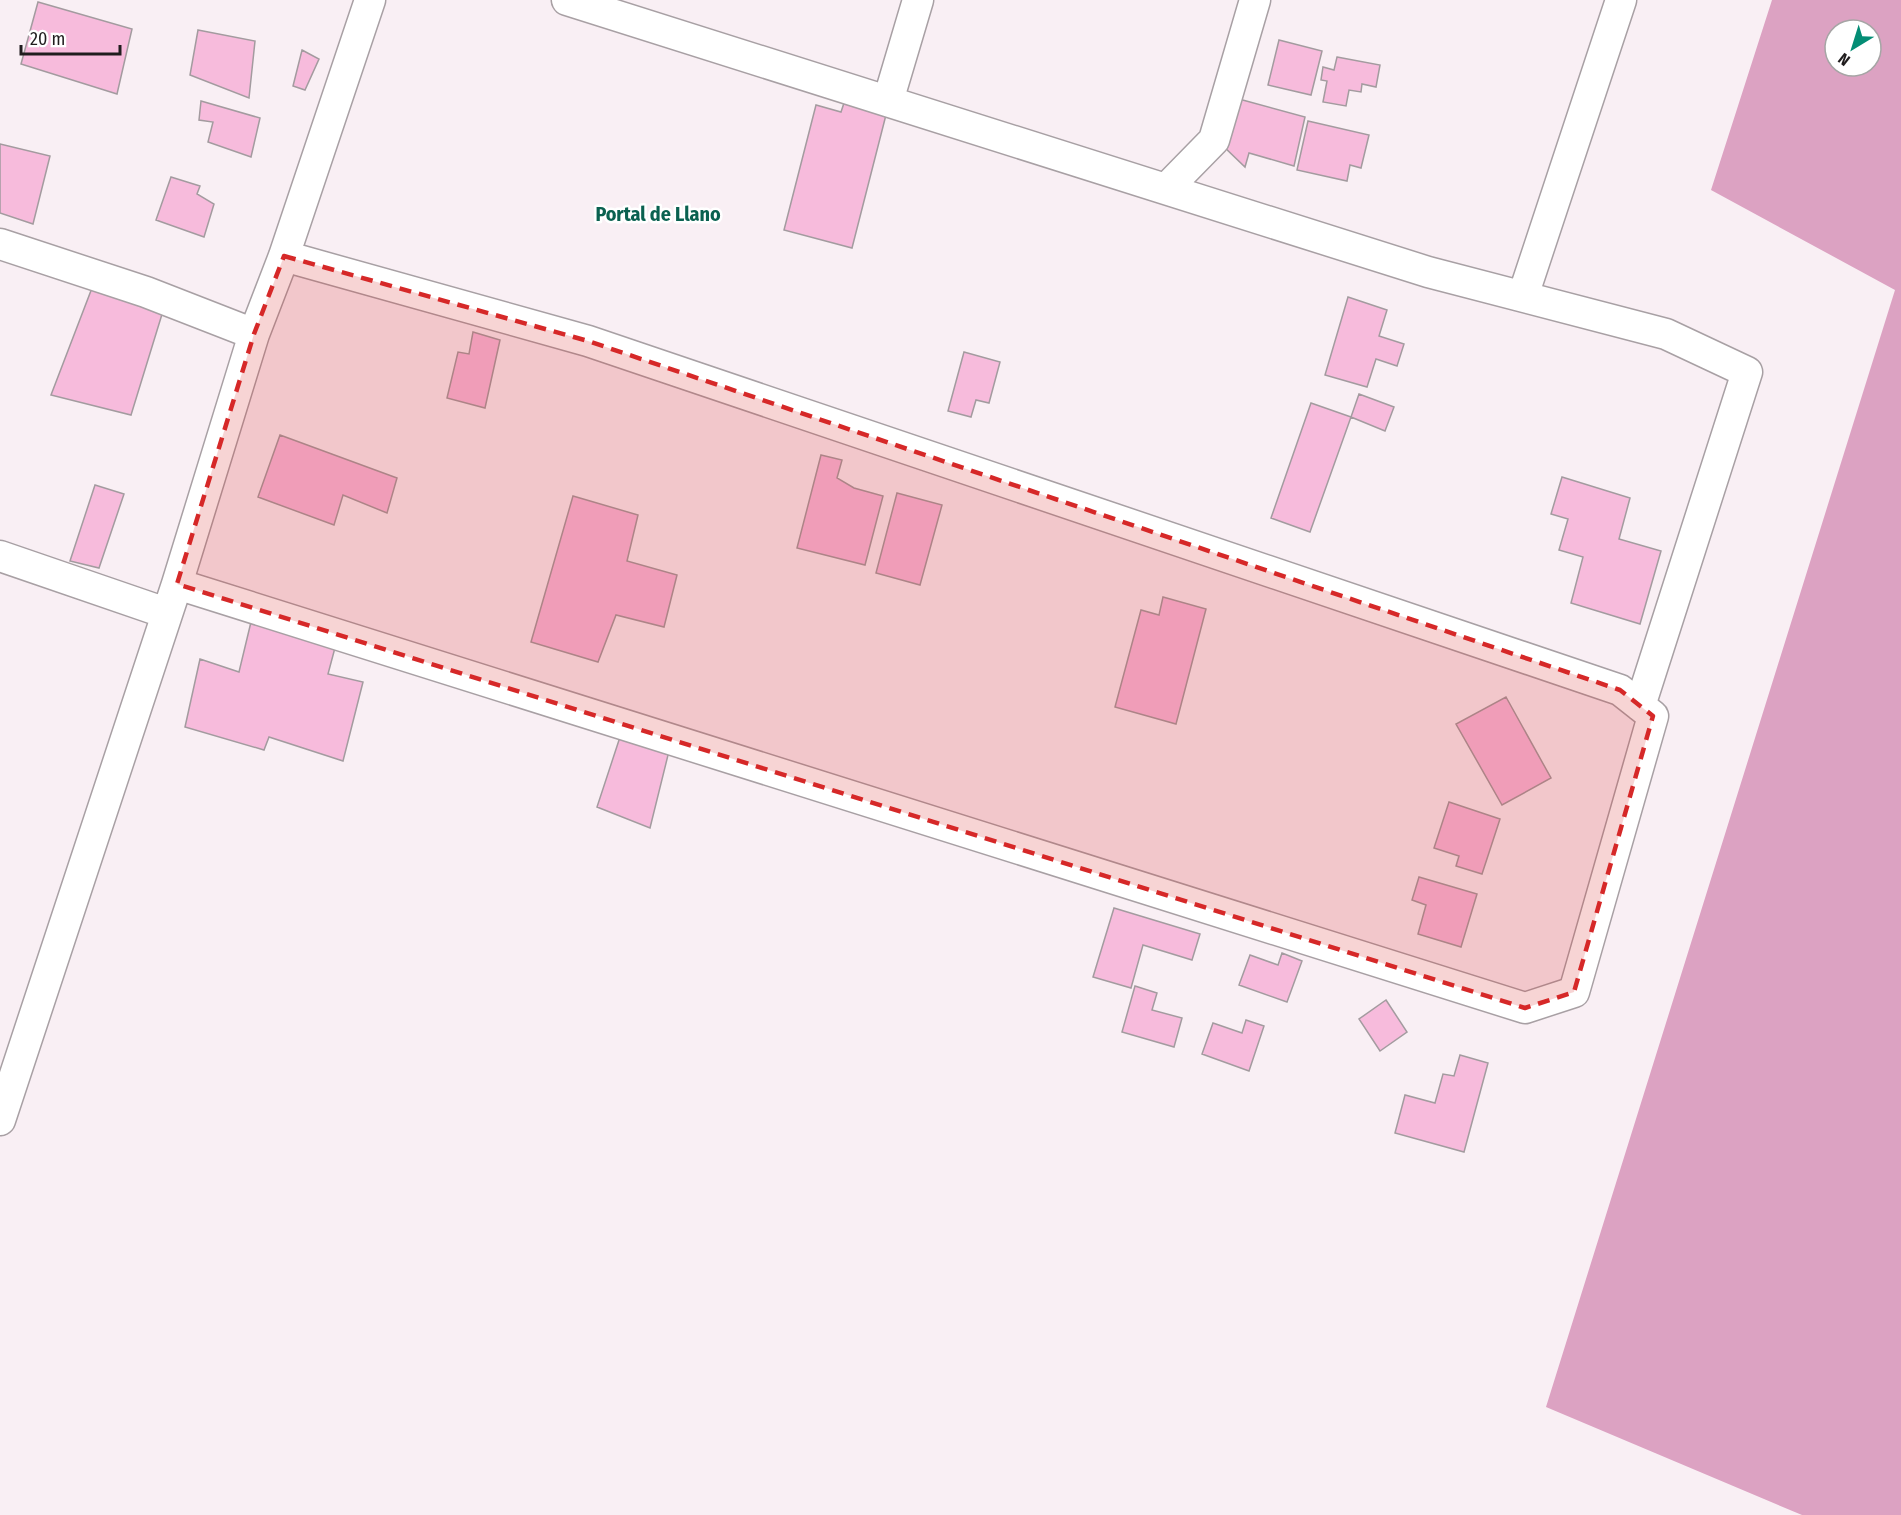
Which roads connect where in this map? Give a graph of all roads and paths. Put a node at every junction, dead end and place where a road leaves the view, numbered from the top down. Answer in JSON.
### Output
{"nodes":[{"id":1,"x":370,"y":0,"type":"edge"},
{"id":2,"x":567,"y":0,"type":"edge"},
{"id":3,"x":918,"y":0,"type":"edge"},
{"id":4,"x":1255,"y":0,"type":"edge"},
{"id":5,"x":1620,"y":0,"type":"edge"},
{"id":6,"x":888,"y":102,"type":"junction"},
{"id":7,"x":1166,"y":189,"type":"junction"},
{"id":8,"x":0,"y":244,"type":"edge"},
{"id":9,"x":284,"y":256,"type":"junction"},
{"id":10,"x":1523,"y":296,"type":"junction"},
{"id":11,"x":254,"y":334,"type":"junction"},
{"id":12,"x":0,"y":556,"type":"edge"},
{"id":13,"x":177,"y":584,"type":"junction"},
{"id":14,"x":165,"y":613,"type":"junction"},
{"id":15,"x":1640,"y":706,"type":"junction"},
{"id":16,"x":0,"y":1120,"type":"edge"}],
"edges":[{"from":1,"to":9,"type":"street"},
{"from":2,"to":6,"type":"street"},
{"from":3,"to":6,"type":"street"},
{"from":4,"to":7,"type":"street"},
{"from":5,"to":10,"type":"street"},
{"from":6,"to":7,"type":"street"},
{"from":7,"to":10,"type":"street"},
{"from":8,"to":11,"type":"street"},
{"from":9,"to":11,"type":"street"},
{"from":9,"to":15,"type":"street"},
{"from":10,"to":15,"type":"street"},
{"from":11,"to":13,"type":"street"},
{"from":12,"to":14,"type":"street"},
{"from":13,"to":14,"type":"street"},
{"from":13,"to":15,"type":"street"},
{"from":14,"to":16,"type":"street"}]}
